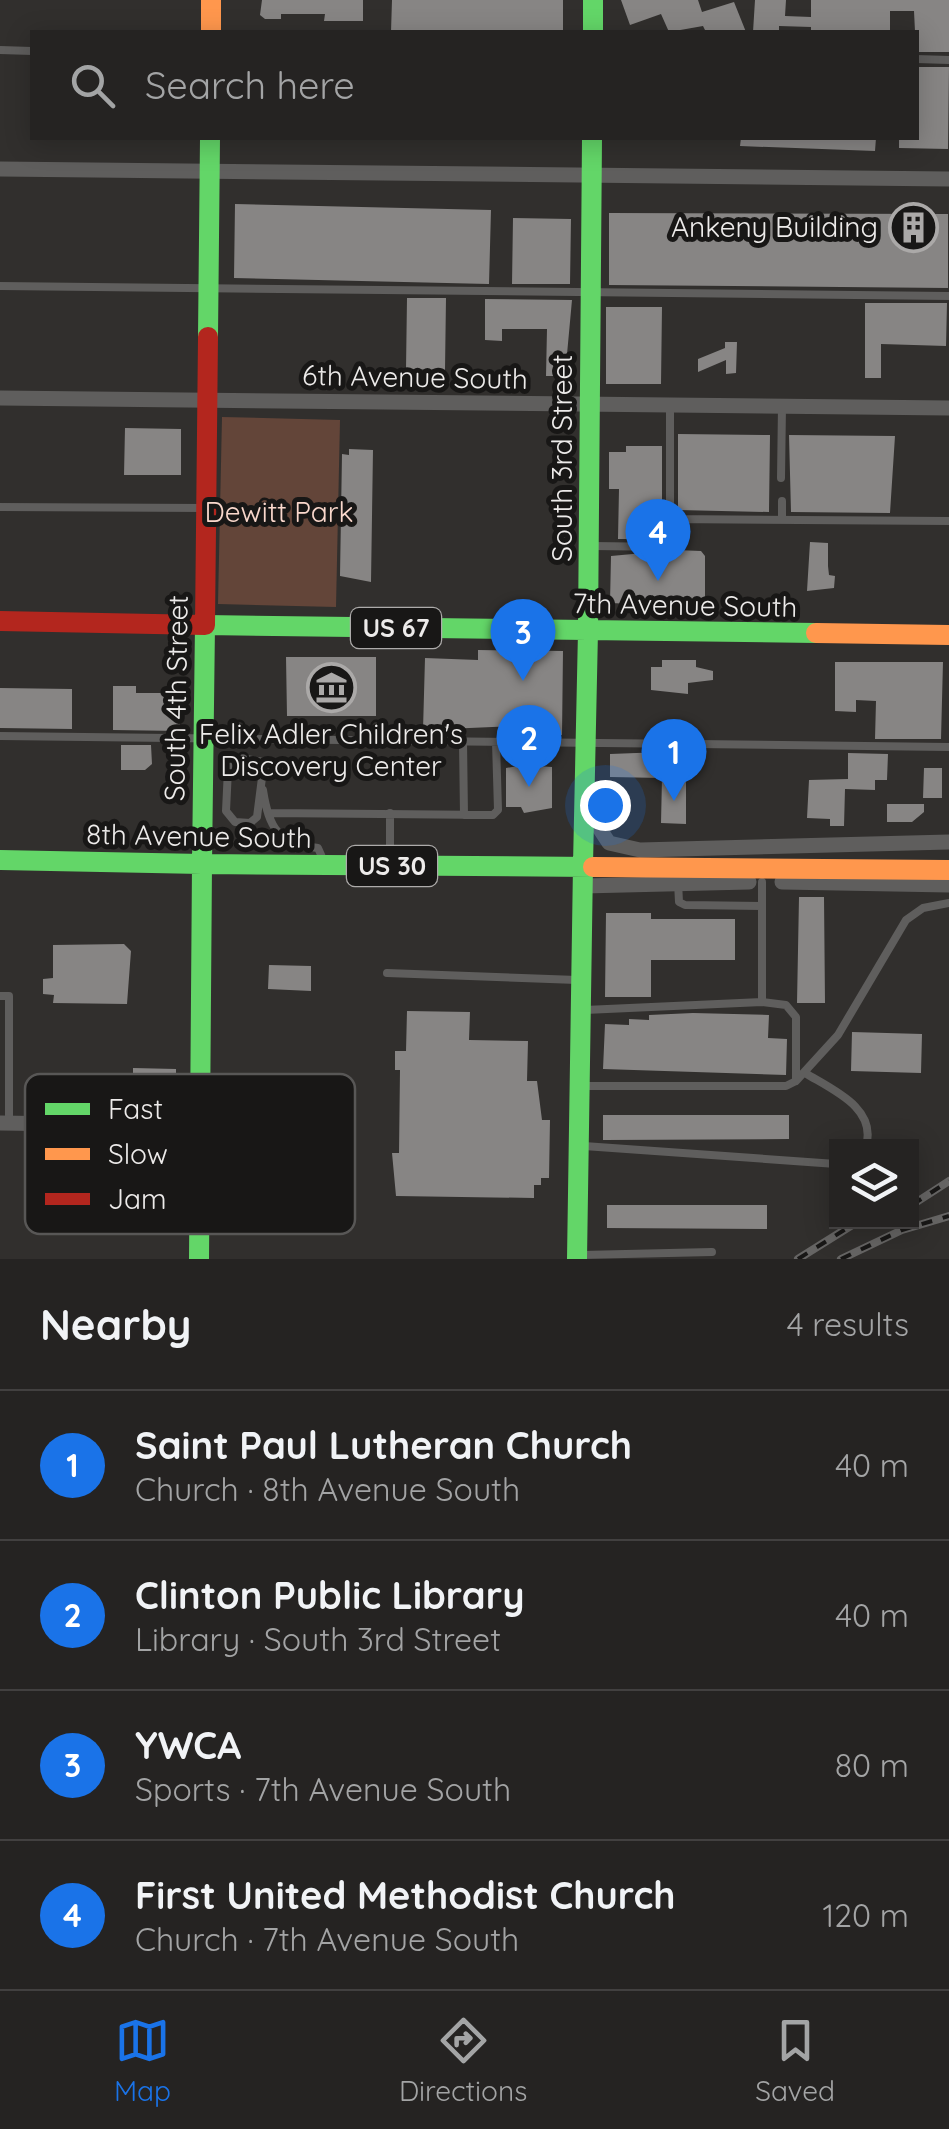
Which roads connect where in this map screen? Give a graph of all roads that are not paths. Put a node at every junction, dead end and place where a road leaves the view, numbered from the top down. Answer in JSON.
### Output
{"nodes":[{"id":1,"x":211,"y":0,"type":"edge"},
{"id":2,"x":593,"y":0,"type":"edge"},
{"id":3,"x":211,"y":30,"type":"edge"},
{"id":4,"x":593,"y":30,"type":"edge"},
{"id":5,"x":0,"y":50,"type":"edge"},
{"id":6,"x":30,"y":50,"type":"edge"},
{"id":7,"x":919,"y":59,"type":"edge"},
{"id":8,"x":949,"y":60,"type":"edge"},
{"id":9,"x":210,"y":140,"type":"edge"},
{"id":10,"x":592,"y":140,"type":"edge"},
{"id":11,"x":0,"y":168,"type":"edge"},
{"id":12,"x":209,"y":171,"type":"junction"},
{"id":13,"x":592,"y":175,"type":"junction"},
{"id":14,"x":949,"y":179,"type":"edge"},
{"id":15,"x":0,"y":286,"type":"edge"},
{"id":16,"x":208,"y":289,"type":"junction"},
{"id":17,"x":590,"y":292,"type":"junction"},
{"id":18,"x":949,"y":296,"type":"edge"},
{"id":19,"x":0,"y":398,"type":"edge"},
{"id":20,"x":207,"y":400,"type":"junction"},
{"id":21,"x":590,"y":404,"type":"junction"},
{"id":22,"x":670,"y":405,"type":"junction"},
{"id":23,"x":782,"y":406,"type":"junction"},
{"id":24,"x":949,"y":408,"type":"edge"},
{"id":25,"x":781,"y":478,"type":"dead end"},
{"id":26,"x":782,"y":502,"type":"dead end"},
{"id":27,"x":0,"y":507,"type":"edge"},
{"id":28,"x":206,"y":508,"type":"junction"},
{"id":29,"x":670,"y":519,"type":"junction"},
{"id":30,"x":782,"y":520,"type":"junction"},
{"id":31,"x":949,"y":521,"type":"edge"},
{"id":32,"x":588,"y":546,"type":"junction"},
{"id":33,"x":0,"y":622,"type":"edge"},
{"id":34,"x":205,"y":625,"type":"junction"},
{"id":35,"x":588,"y":631,"type":"junction"},
{"id":36,"x":949,"y":635,"type":"edge"},
{"id":37,"x":0,"y":736,"type":"edge"},
{"id":38,"x":204,"y":739,"type":"junction"},
{"id":39,"x":246,"y":740,"type":"junction"},
{"id":40,"x":463,"y":741,"type":"junction"},
{"id":41,"x":496,"y":742,"type":"junction"},
{"id":42,"x":586,"y":742,"type":"junction"},
{"id":43,"x":949,"y":747,"type":"edge"},
{"id":44,"x":245,"y":758,"type":"junction"},
{"id":45,"x":261,"y":776,"type":"junction"},
{"id":46,"x":584,"y":805,"type":"junction"},
{"id":47,"x":269,"y":813,"type":"junction"},
{"id":48,"x":390,"y":813,"type":"junction"},
{"id":49,"x":464,"y":815,"type":"junction"},
{"id":50,"x":949,"y":842,"type":"edge"},
{"id":51,"x":0,"y":860,"type":"edge"},
{"id":52,"x":202,"y":864,"type":"junction"},
{"id":53,"x":321,"y":865,"type":"junction"},
{"id":54,"x":390,"y":866,"type":"junction"},
{"id":55,"x":949,"y":870,"type":"edge"},
{"id":56,"x":583,"y":876,"type":"junction"},
{"id":57,"x":678,"y":882,"type":"junction"},
{"id":58,"x":762,"y":882,"type":"junction"},
{"id":59,"x":949,"y":886,"type":"edge"},
{"id":60,"x":949,"y":902,"type":"edge"},
{"id":61,"x":762,"y":906,"type":"junction"},
{"id":62,"x":387,"y":973,"type":"dead end"},
{"id":63,"x":581,"y":980,"type":"junction"},
{"id":64,"x":0,"y":996,"type":"edge"},
{"id":65,"x":762,"y":1002,"type":"junction"},
{"id":66,"x":581,"y":1011,"type":"junction"},
{"id":67,"x":804,"y":1073,"type":"junction"},
{"id":68,"x":202,"y":1074,"type":"edge"},
{"id":69,"x":796,"y":1081,"type":"junction"},
{"id":70,"x":579,"y":1086,"type":"junction"},
{"id":71,"x":5,"y":1123,"type":"edge"},
{"id":72,"x":867,"y":1139,"type":"edge"},
{"id":73,"x":580,"y":1146,"type":"junction"},
{"id":74,"x":829,"y":1164,"type":"edge"},
{"id":75,"x":200,"y":1234,"type":"edge"},
{"id":76,"x":712,"y":1252,"type":"dead end"},
{"id":77,"x":577,"y":1257,"type":"edge"},
{"id":78,"x":199,"y":1259,"type":"edge"}],
"edges":[{"from":1,"to":3,"type":"main road"},
{"from":2,"to":4,"type":"main road"},
{"from":5,"to":6,"type":"lane"},
{"from":7,"to":8,"type":"lane"},
{"from":9,"to":12,"type":"main road","name":"South 4th Street"},
{"from":10,"to":13,"type":"main road","name":"South 3rd Street"},
{"from":11,"to":12,"type":"street"},
{"from":12,"to":13,"type":"street"},
{"from":12,"to":16,"type":"main road","name":"South 4th Street"},
{"from":13,"to":14,"type":"street"},
{"from":13,"to":17,"type":"main road","name":"South 3rd Street"},
{"from":15,"to":16,"type":"lane"},
{"from":16,"to":17,"type":"lane"},
{"from":16,"to":20,"type":"main road","name":"South 4th Street"},
{"from":17,"to":18,"type":"lane"},
{"from":17,"to":21,"type":"main road","name":"South 3rd Street"},
{"from":19,"to":20,"type":"street","name":"6th Avenue South"},
{"from":20,"to":21,"type":"street","name":"6th Avenue South"},
{"from":20,"to":28,"type":"main road","name":"South 4th Street"},
{"from":21,"to":22,"type":"street","name":"6th Avenue South"},
{"from":21,"to":32,"type":"main road","name":"South 3rd Street"},
{"from":22,"to":23,"type":"street","name":"6th Avenue South"},
{"from":22,"to":29,"type":"lane"},
{"from":23,"to":24,"type":"street","name":"6th Avenue South"},
{"from":23,"to":25,"type":"lane"},
{"from":26,"to":30,"type":"lane"},
{"from":27,"to":28,"type":"lane"},
{"from":28,"to":34,"type":"main road","name":"South 4th Street"},
{"from":29,"to":30,"type":"lane"},
{"from":29,"to":32,"type":"lane"},
{"from":30,"to":31,"type":"lane"},
{"from":32,"to":35,"type":"main road","name":"South 3rd Street"},
{"from":33,"to":34,"type":"main road","name":"7th Avenue South"},
{"from":34,"to":35,"type":"main road","name":"7th Avenue South","number":"US 67"},
{"from":34,"to":38,"type":"main road","name":"South 4th Street"},
{"from":35,"to":36,"type":"main road","name":"7th Avenue South","number":"US 67"},
{"from":35,"to":42,"type":"main road","name":"South 3rd Street"},
{"from":37,"to":38,"type":"lane"},
{"from":38,"to":39,"type":"lane"},
{"from":38,"to":52,"type":"main road","name":"South 4th Street"},
{"from":39,"to":40,"type":"lane"},
{"from":39,"to":44,"type":"lane"},
{"from":40,"to":41,"type":"lane"},
{"from":40,"to":49,"type":"lane"},
{"from":41,"to":42,"type":"lane"},
{"from":41,"to":49,"type":"lane"},
{"from":42,"to":43,"type":"lane"},
{"from":42,"to":46,"type":"main road","name":"South 3rd Street"},
{"from":44,"to":45,"type":"lane"},
{"from":44,"to":45,"type":"lane"},
{"from":45,"to":47,"type":"lane"},
{"from":46,"to":50,"type":"street"},
{"from":46,"to":56,"type":"main road","name":"South 3rd Street"},
{"from":47,"to":48,"type":"lane"},
{"from":47,"to":53,"type":"lane"},
{"from":48,"to":49,"type":"lane"},
{"from":48,"to":54,"type":"lane"},
{"from":51,"to":52,"type":"main road","name":"8th Avenue South"},
{"from":52,"to":53,"type":"main road","name":"8th Avenue South","number":"US 30"},
{"from":52,"to":68,"type":"main road","name":"South 4th Street"},
{"from":53,"to":54,"type":"main road","name":"8th Avenue South","number":"US 30"},
{"from":54,"to":56,"type":"main road","name":"8th Avenue South","number":"US 30"},
{"from":55,"to":56,"type":"main road","name":"8th Avenue South","number":"US 30"},
{"from":56,"to":57,"type":"street","name":"8th Avenue South"},
{"from":56,"to":63,"type":"main road","name":"South 3rd Street"},
{"from":57,"to":58,"type":"street","name":"8th Avenue South"},
{"from":57,"to":61,"type":"lane"},
{"from":58,"to":59,"type":"street","name":"8th Avenue South"},
{"from":58,"to":61,"type":"lane"},
{"from":60,"to":67,"type":"lane"},
{"from":61,"to":65,"type":"lane"},
{"from":62,"to":63,"type":"lane"},
{"from":63,"to":66,"type":"main road","name":"South 3rd Street"},
{"from":64,"to":71,"type":"lane"},
{"from":65,"to":66,"type":"lane"},
{"from":65,"to":69,"type":"lane"},
{"from":66,"to":70,"type":"main road","name":"South 3rd Street"},
{"from":67,"to":69,"type":"lane"},
{"from":67,"to":72,"type":"lane"},
{"from":69,"to":70,"type":"lane"},
{"from":70,"to":73,"type":"main road","name":"South 3rd Street"},
{"from":73,"to":74,"type":"lane"},
{"from":73,"to":77,"type":"main road","name":"South 3rd Street"},
{"from":75,"to":78,"type":"main road","name":"South 4th Street"},
{"from":76,"to":77,"type":"lane"}]}
